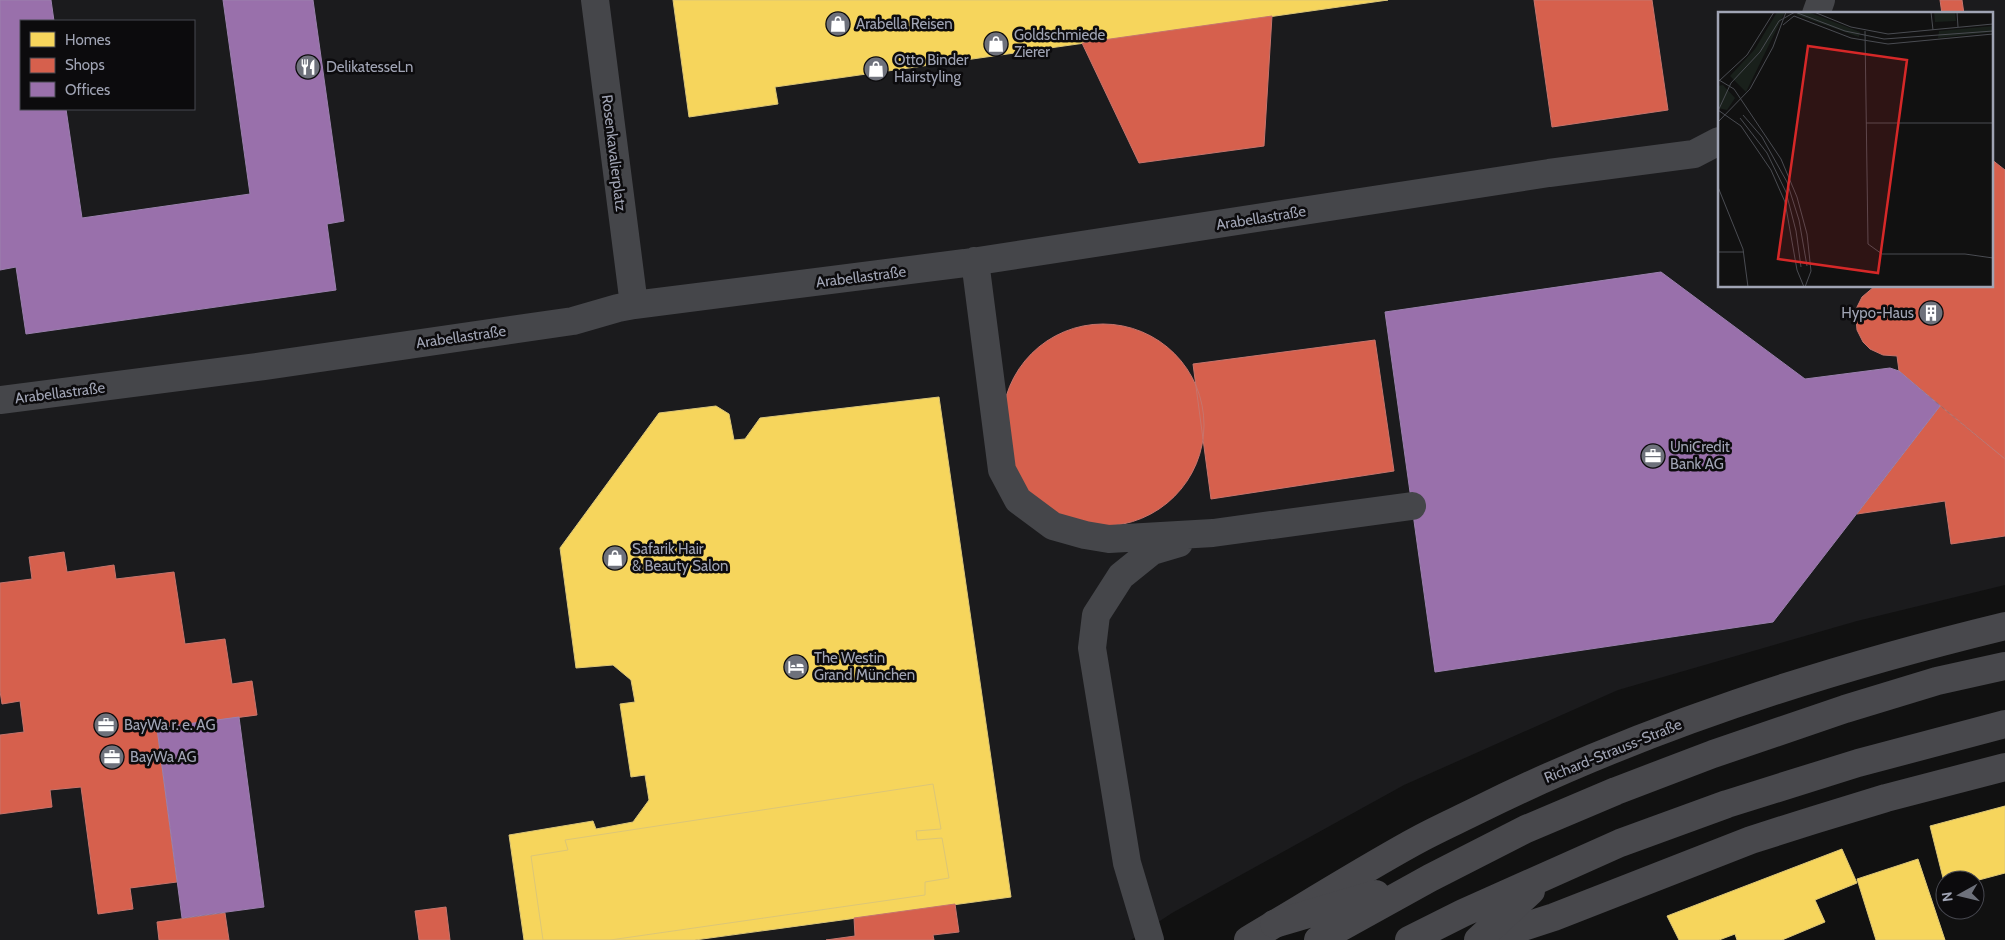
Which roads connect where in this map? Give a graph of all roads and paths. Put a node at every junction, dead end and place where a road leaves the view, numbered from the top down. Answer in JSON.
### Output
{"nodes":[{"id":1,"x":595,"y":0,"type":"edge"},
{"id":2,"x":1821,"y":0,"type":"edge"},
{"id":3,"x":1817,"y":12,"type":"edge"},
{"id":4,"x":1718,"y":142,"type":"edge"},
{"id":5,"x":975,"y":261,"type":"junction"},
{"id":6,"x":634,"y":305,"type":"junction"},
{"id":7,"x":0,"y":400,"type":"edge"},
{"id":8,"x":1412,"y":506,"type":"dead end"},
{"id":9,"x":1213,"y":533,"type":"junction"},
{"id":10,"x":2005,"y":626,"type":"edge"},
{"id":11,"x":2005,"y":666,"type":"edge"},
{"id":12,"x":2005,"y":724,"type":"edge"},
{"id":13,"x":2005,"y":767,"type":"edge"},
{"id":14,"x":1430,"y":878,"type":"junction"},
{"id":15,"x":1545,"y":878,"type":"junction"},
{"id":16,"x":1274,"y":924,"type":"junction"},
{"id":17,"x":1150,"y":940,"type":"edge"},
{"id":18,"x":1248,"y":940,"type":"edge"},
{"id":19,"x":1318,"y":940,"type":"edge"},
{"id":20,"x":1409,"y":940,"type":"edge"},
{"id":21,"x":1478,"y":940,"type":"edge"},
{"id":22,"x":1483,"y":940,"type":"edge"}],
"edges":[{"from":1,"to":6,"type":"street","name":"Rosenkavalierplatz"},
{"from":2,"to":3,"type":"street"},
{"from":4,"to":5,"type":"street","name":"Arabellastraße"},
{"from":5,"to":6,"type":"street","name":"Arabellastraße"},
{"from":5,"to":9,"type":"street"},
{"from":6,"to":7,"type":"street","name":"Arabellastraße"},
{"from":8,"to":9,"type":"street"},
{"from":9,"to":17,"type":"street"},
{"from":10,"to":16,"type":"main road","name":"Richard-Strauss-Straße"},
{"from":11,"to":14,"type":"main road"},
{"from":12,"to":15,"type":"main road"},
{"from":13,"to":22,"type":"main road"},
{"from":14,"to":16,"type":"main road"},
{"from":14,"to":19,"type":"main road"},
{"from":15,"to":20,"type":"main road"},
{"from":15,"to":21,"type":"main road"},
{"from":16,"to":18,"type":"main road","name":"Richard-Strauss-Straße"}]}
